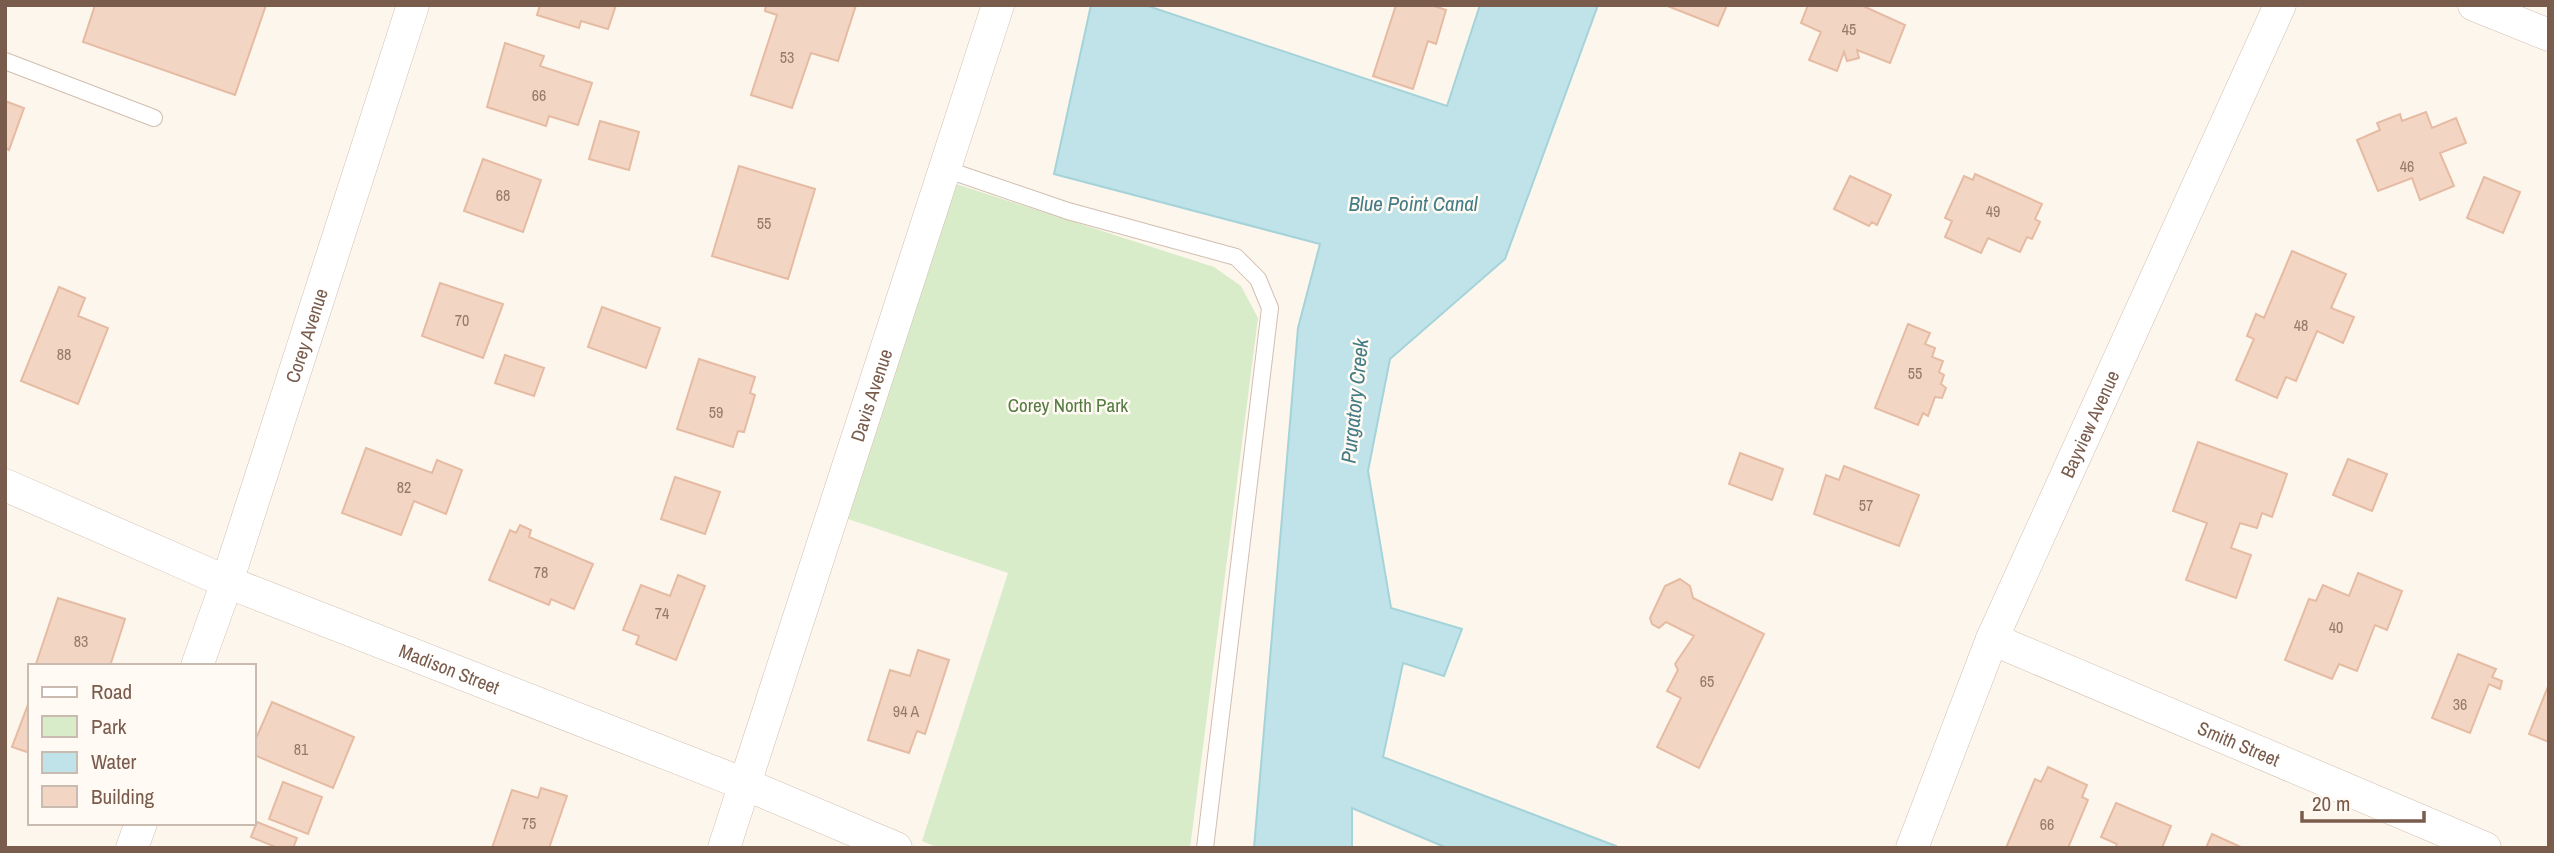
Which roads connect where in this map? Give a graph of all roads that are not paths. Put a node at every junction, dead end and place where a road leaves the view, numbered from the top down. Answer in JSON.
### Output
{"nodes":[{"id":1,"x":413,"y":5,"type":"edge"},
{"id":2,"x":998,"y":5,"type":"edge"},
{"id":3,"x":2280,"y":5,"type":"edge"},
{"id":4,"x":2474,"y":5,"type":"edge"},
{"id":5,"x":2549,"y":36,"type":"edge"},
{"id":6,"x":5,"y":61,"type":"edge"},
{"id":7,"x":154,"y":118,"type":"dead end"},
{"id":8,"x":945,"y":169,"type":"junction"},
{"id":9,"x":5,"y":485,"type":"edge"},
{"id":10,"x":227,"y":582,"type":"junction"},
{"id":11,"x":1992,"y":639,"type":"junction"},
{"id":12,"x":198,"y":664,"type":"edge"},
{"id":13,"x":747,"y":785,"type":"junction"},
{"id":14,"x":140,"y":825,"type":"edge"},
{"id":15,"x":132,"y":848,"type":"edge"},
{"id":16,"x":724,"y":848,"type":"edge"},
{"id":17,"x":896,"y":848,"type":"edge"},
{"id":18,"x":1205,"y":848,"type":"edge"},
{"id":19,"x":1912,"y":848,"type":"edge"},
{"id":20,"x":2485,"y":848,"type":"edge"}],
"edges":[{"from":1,"to":10,"type":"street","name":"Corey Avenue"},
{"from":2,"to":8,"type":"street","name":"Davis Avenue"},
{"from":3,"to":11,"type":"street","name":"Bayview Avenue"},
{"from":4,"to":5,"type":"street"},
{"from":6,"to":7,"type":"lane"},
{"from":8,"to":13,"type":"street","name":"Davis Avenue"},
{"from":8,"to":18,"type":"lane"},
{"from":9,"to":10,"type":"street","name":"Madison Street"},
{"from":10,"to":12,"type":"street","name":"Corey Avenue"},
{"from":10,"to":13,"type":"street","name":"Madison Street"},
{"from":11,"to":19,"type":"street","name":"Bayview Avenue"},
{"from":11,"to":20,"type":"street","name":"Smith Street"},
{"from":13,"to":16,"type":"street","name":"Davis Avenue"},
{"from":13,"to":17,"type":"street","name":"Madison Street"},
{"from":14,"to":15,"type":"street"}]}
